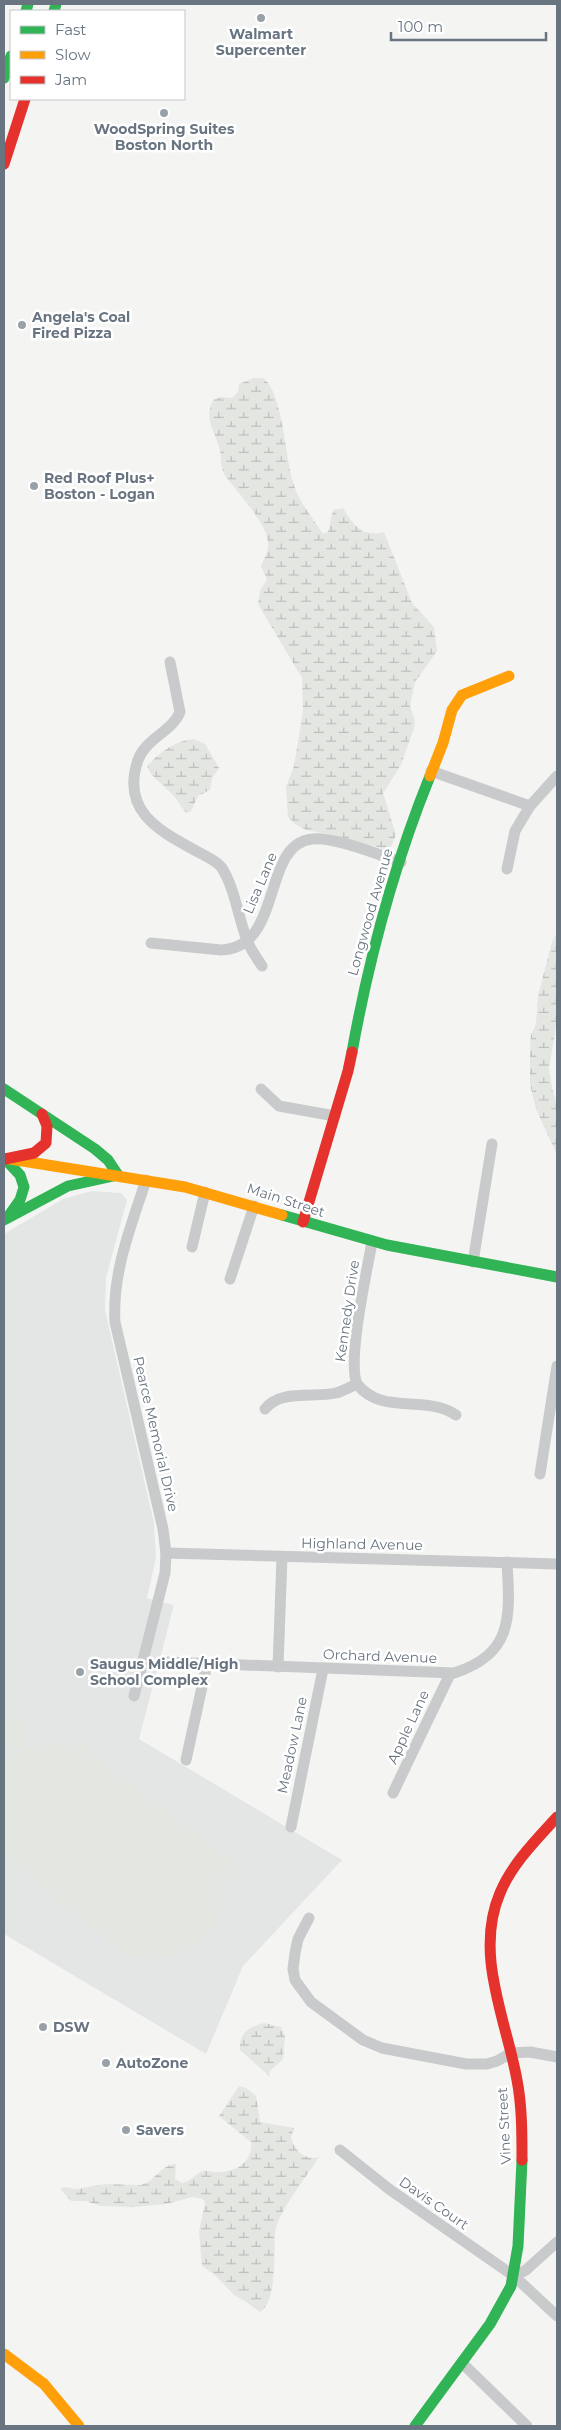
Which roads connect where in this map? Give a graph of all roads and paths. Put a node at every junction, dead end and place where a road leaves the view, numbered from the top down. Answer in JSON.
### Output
{"nodes":[{"id":1,"x":10,"y":59,"type":"edge"},
{"id":2,"x":4,"y":78,"type":"edge"},
{"id":3,"x":26,"y":100,"type":"edge"},
{"id":4,"x":4,"y":164,"type":"edge"},
{"id":5,"x":170,"y":662,"type":"dead end"},
{"id":6,"x":509,"y":676,"type":"dead end"},
{"id":7,"x":431,"y":771,"type":"junction"},
{"id":8,"x":557,"y":776,"type":"edge"},
{"id":9,"x":530,"y":806,"type":"junction"},
{"id":10,"x":400,"y":862,"type":"junction"},
{"id":11,"x":507,"y":869,"type":"dead end"},
{"id":12,"x":247,"y":942,"type":"junction"},
{"id":13,"x":151,"y":943,"type":"dead end"},
{"id":14,"x":262,"y":966,"type":"dead end"},
{"id":15,"x":4,"y":1089,"type":"edge"},
{"id":16,"x":261,"y":1089,"type":"dead end"},
{"id":17,"x":42,"y":1114,"type":"junction"},
{"id":18,"x":335,"y":1116,"type":"junction"},
{"id":19,"x":492,"y":1144,"type":"dead end"},
{"id":20,"x":5,"y":1159,"type":"edge"},
{"id":21,"x":118,"y":1175,"type":"junction"},
{"id":22,"x":146,"y":1180,"type":"junction"},
{"id":23,"x":205,"y":1192,"type":"junction"},
{"id":24,"x":254,"y":1206,"type":"junction"},
{"id":25,"x":6,"y":1219,"type":"edge"},
{"id":26,"x":303,"y":1222,"type":"junction"},
{"id":27,"x":372,"y":1242,"type":"junction"},
{"id":28,"x":192,"y":1247,"type":"dead end"},
{"id":29,"x":473,"y":1262,"type":"junction"},
{"id":30,"x":557,"y":1277,"type":"edge"},
{"id":31,"x":230,"y":1279,"type":"dead end"},
{"id":32,"x":557,"y":1366,"type":"edge"},
{"id":33,"x":357,"y":1384,"type":"junction"},
{"id":34,"x":265,"y":1409,"type":"dead end"},
{"id":35,"x":456,"y":1415,"type":"dead end"},
{"id":36,"x":540,"y":1474,"type":"dead end"},
{"id":37,"x":166,"y":1553,"type":"junction"},
{"id":38,"x":282,"y":1557,"type":"junction"},
{"id":39,"x":507,"y":1562,"type":"junction"},
{"id":40,"x":557,"y":1564,"type":"edge"},
{"id":41,"x":167,"y":1662,"type":"dead end"},
{"id":42,"x":207,"y":1664,"type":"junction"},
{"id":43,"x":278,"y":1667,"type":"junction"},
{"id":44,"x":323,"y":1669,"type":"junction"},
{"id":45,"x":450,"y":1674,"type":"junction"},
{"id":46,"x":134,"y":1696,"type":"dead end"},
{"id":47,"x":186,"y":1760,"type":"dead end"},
{"id":48,"x":393,"y":1793,"type":"dead end"},
{"id":49,"x":557,"y":1817,"type":"edge"},
{"id":50,"x":291,"y":1827,"type":"dead end"},
{"id":51,"x":309,"y":1918,"type":"dead end"},
{"id":52,"x":511,"y":2053,"type":"junction"},
{"id":53,"x":557,"y":2057,"type":"edge"},
{"id":54,"x":340,"y":2150,"type":"dead end"},
{"id":55,"x":557,"y":2242,"type":"edge"},
{"id":56,"x":514,"y":2276,"type":"junction"},
{"id":57,"x":557,"y":2316,"type":"edge"},
{"id":58,"x":4,"y":2354,"type":"edge"},
{"id":59,"x":462,"y":2363,"type":"junction"},
{"id":60,"x":79,"y":2426,"type":"edge"},
{"id":61,"x":414,"y":2426,"type":"edge"},
{"id":62,"x":527,"y":2426,"type":"edge"}],
"edges":[{"from":1,"to":2,"type":"main road"},
{"from":3,"to":4,"type":"main road"},
{"from":5,"to":12,"type":"street"},
{"from":6,"to":7,"type":"main road","name":"Longwood Avenue"},
{"from":7,"to":9,"type":"street"},
{"from":7,"to":10,"type":"main road","name":"Longwood Avenue"},
{"from":8,"to":9,"type":"street"},
{"from":9,"to":11,"type":"street"},
{"from":10,"to":12,"type":"street","name":"Lisa Lane"},
{"from":10,"to":18,"type":"main road","name":"Longwood Avenue"},
{"from":12,"to":13,"type":"street"},
{"from":12,"to":14,"type":"street"},
{"from":15,"to":17,"type":"main road"},
{"from":16,"to":18,"type":"street"},
{"from":17,"to":20,"type":"main road"},
{"from":17,"to":21,"type":"main road"},
{"from":18,"to":26,"type":"main road","name":"Longwood Avenue"},
{"from":19,"to":29,"type":"street"},
{"from":20,"to":21,"type":"main road","name":"Main Street"},
{"from":20,"to":25,"type":"main road"},
{"from":21,"to":22,"type":"main road","name":"Main Street"},
{"from":21,"to":25,"type":"main road"},
{"from":22,"to":23,"type":"main road","name":"Main Street"},
{"from":22,"to":37,"type":"street","name":"Pearce Memorial Drive"},
{"from":23,"to":24,"type":"main road","name":"Main Street"},
{"from":23,"to":28,"type":"street"},
{"from":24,"to":26,"type":"main road","name":"Main Street"},
{"from":24,"to":31,"type":"street"},
{"from":26,"to":27,"type":"main road","name":"Main Street"},
{"from":27,"to":29,"type":"main road","name":"Main Street"},
{"from":27,"to":33,"type":"street","name":"Kennedy Drive"},
{"from":29,"to":30,"type":"main road","name":"Main Street"},
{"from":32,"to":36,"type":"street"},
{"from":33,"to":34,"type":"street"},
{"from":33,"to":35,"type":"street"},
{"from":37,"to":38,"type":"street","name":"Highland Avenue"},
{"from":37,"to":46,"type":"street","name":"Pearce Memorial Drive"},
{"from":38,"to":39,"type":"street","name":"Highland Avenue"},
{"from":38,"to":43,"type":"street"},
{"from":39,"to":40,"type":"street","name":"Highland Avenue"},
{"from":39,"to":45,"type":"street","name":"Orchard Avenue"},
{"from":41,"to":42,"type":"street","name":"Orchard Avenue"},
{"from":42,"to":43,"type":"street","name":"Orchard Avenue"},
{"from":42,"to":47,"type":"street"},
{"from":43,"to":44,"type":"street","name":"Orchard Avenue"},
{"from":44,"to":45,"type":"street","name":"Orchard Avenue"},
{"from":44,"to":50,"type":"street","name":"Meadow Lane"},
{"from":45,"to":48,"type":"street","name":"Apple Lane"},
{"from":49,"to":52,"type":"main road","name":"Vine Street"},
{"from":51,"to":52,"type":"street"},
{"from":52,"to":53,"type":"street"},
{"from":52,"to":56,"type":"main road","name":"Vine Street"},
{"from":54,"to":56,"type":"street","name":"Davis Court"},
{"from":55,"to":56,"type":"street"},
{"from":56,"to":57,"type":"street","name":"Davis Court"},
{"from":56,"to":59,"type":"main road","name":"Vine Street"},
{"from":58,"to":60,"type":"main road"},
{"from":59,"to":61,"type":"main road","name":"Vine Street"},
{"from":59,"to":62,"type":"street"}]}
